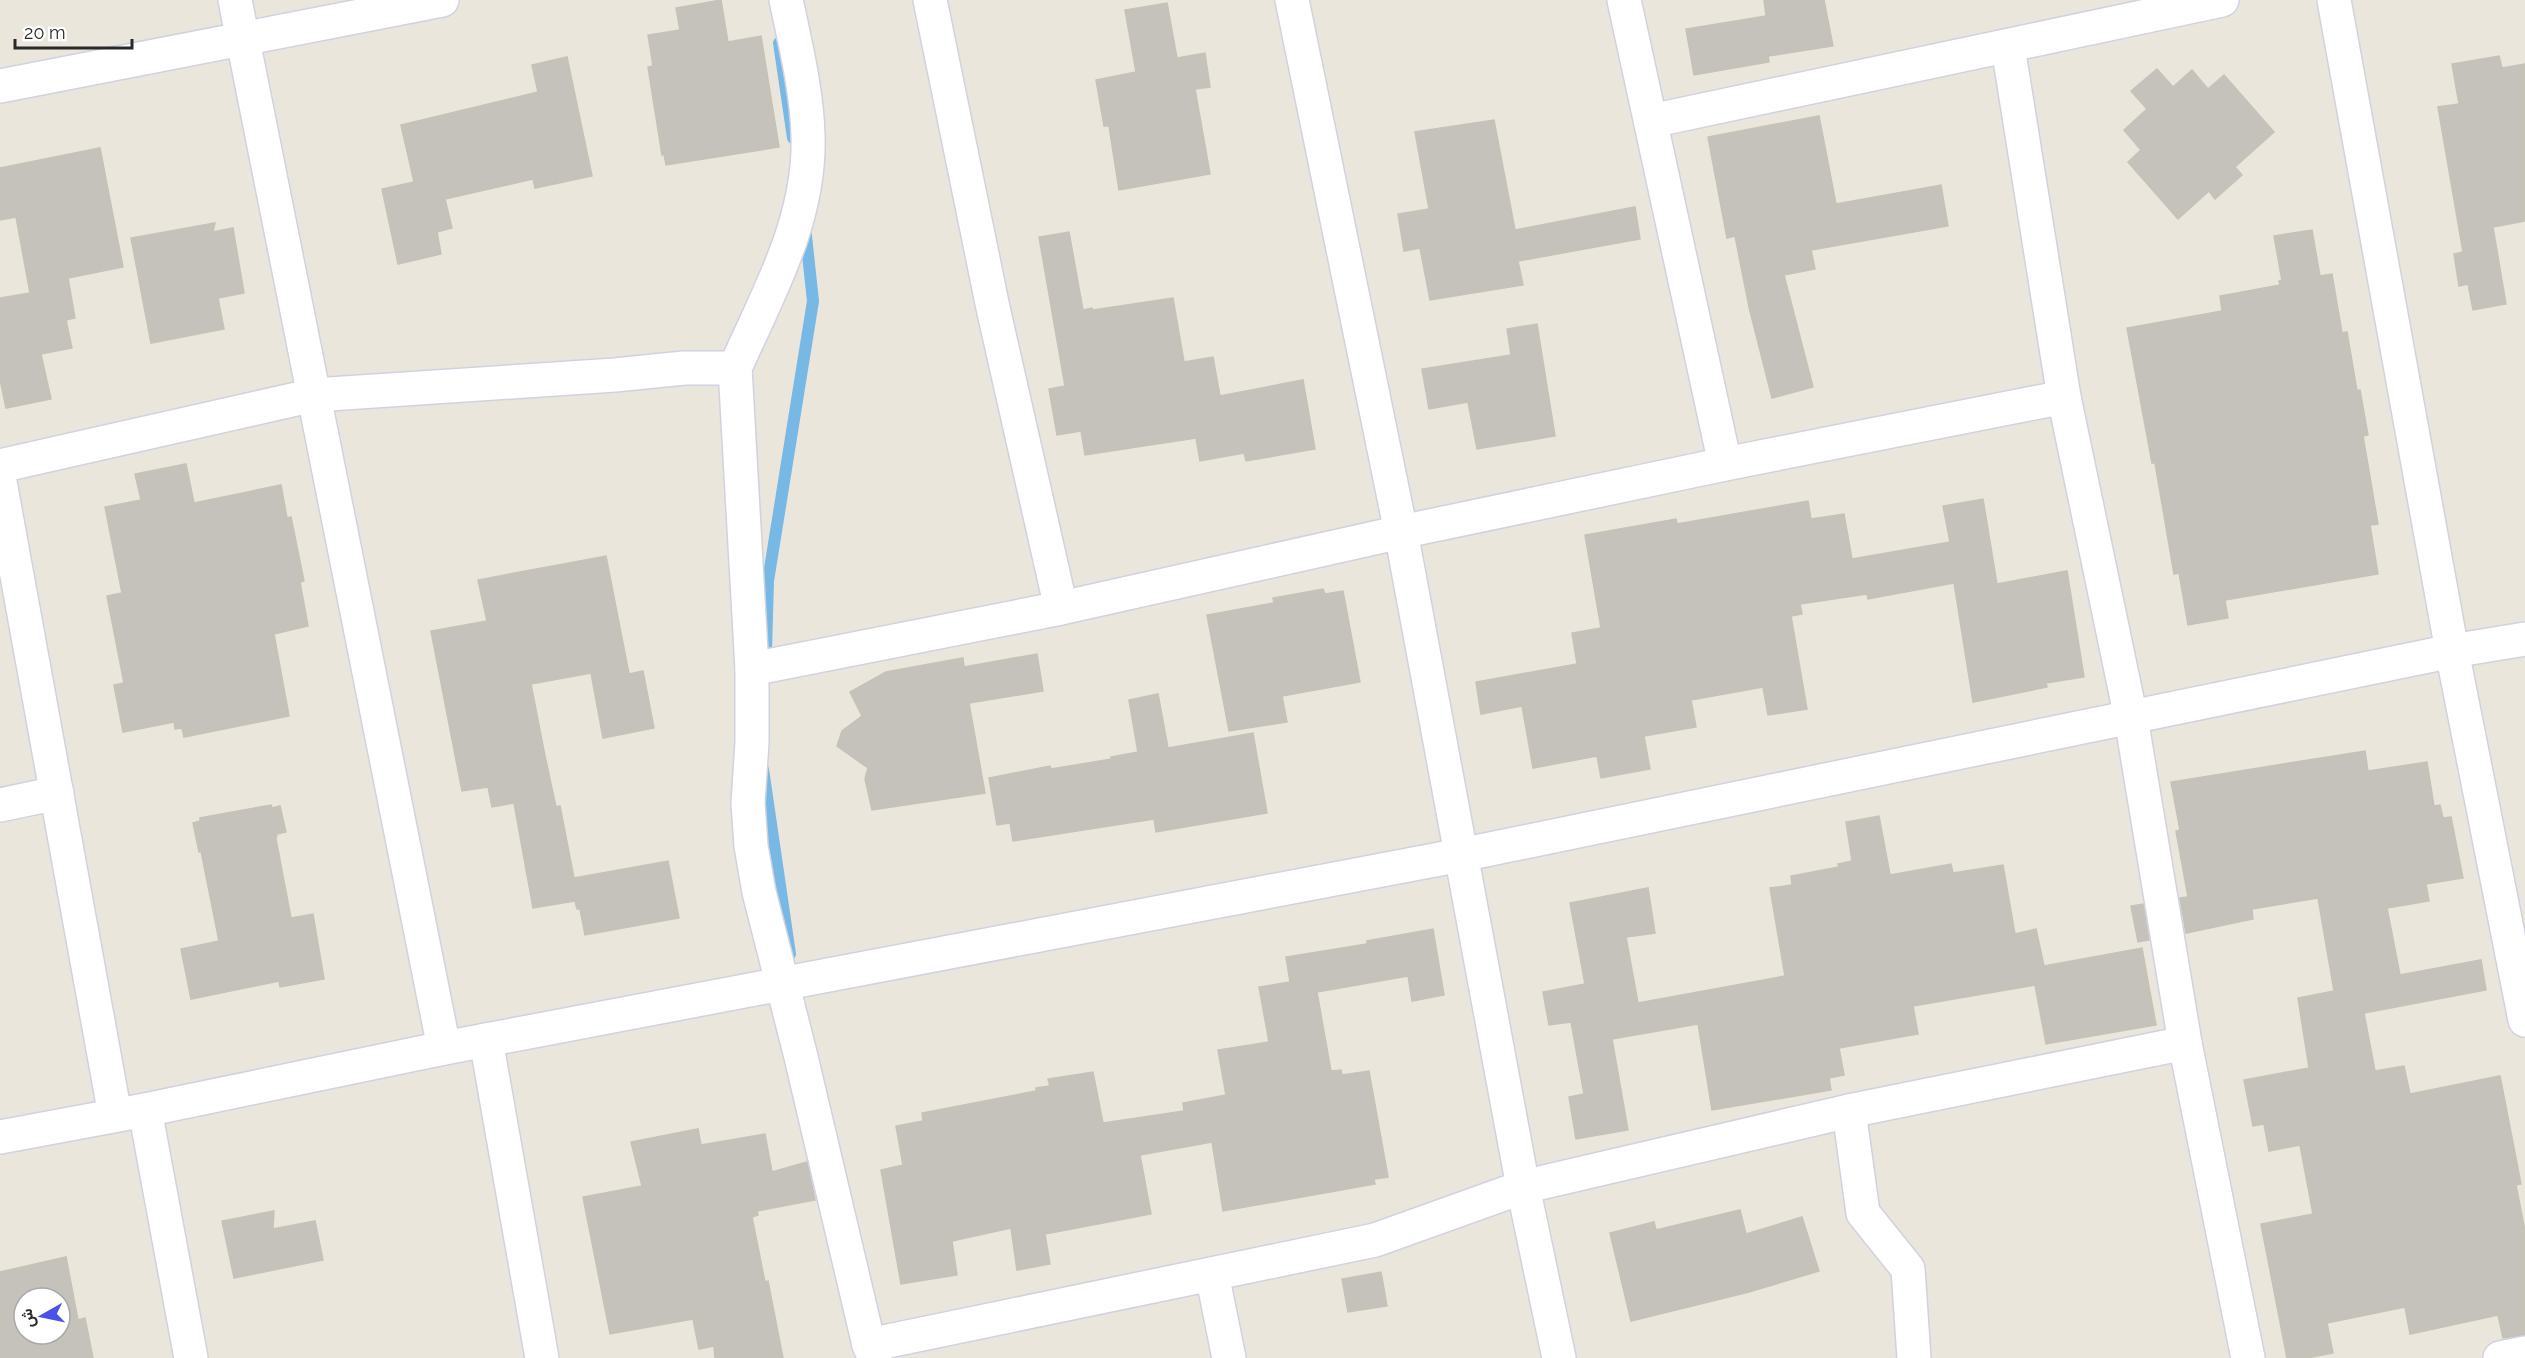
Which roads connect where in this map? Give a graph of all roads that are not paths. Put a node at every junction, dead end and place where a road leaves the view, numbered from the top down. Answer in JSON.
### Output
{"nodes":[{"id":1,"x":235,"y":0,"type":"edge"},
{"id":2,"x":442,"y":0,"type":"edge"},
{"id":3,"x":786,"y":0,"type":"edge"},
{"id":4,"x":930,"y":0,"type":"edge"},
{"id":5,"x":1292,"y":0,"type":"edge"},
{"id":6,"x":1624,"y":0,"type":"edge"},
{"id":7,"x":2222,"y":0,"type":"edge"},
{"id":8,"x":2334,"y":0,"type":"edge"},
{"id":9,"x":242,"y":38,"type":"junction"},
{"id":10,"x":2008,"y":47,"type":"junction"},
{"id":11,"x":0,"y":86,"type":"edge"},
{"id":12,"x":1651,"y":121,"type":"junction"},
{"id":13,"x":735,"y":368,"type":"junction"},
{"id":14,"x":314,"y":395,"type":"junction"},
{"id":15,"x":2064,"y":397,"type":"junction"},
{"id":16,"x":1725,"y":464,"type":"junction"},
{"id":17,"x":0,"y":466,"type":"edge"},
{"id":18,"x":0,"y":482,"type":"edge"},
{"id":19,"x":1401,"y":532,"type":"junction"},
{"id":20,"x":1061,"y":608,"type":"junction"},
{"id":21,"x":2525,"y":639,"type":"edge"},
{"id":22,"x":2452,"y":651,"type":"junction"},
{"id":23,"x":752,"y":669,"type":"junction"},
{"id":24,"x":2131,"y":718,"type":"junction"},
{"id":25,"x":57,"y":793,"type":"junction"},
{"id":26,"x":0,"y":805,"type":"edge"},
{"id":27,"x":1461,"y":855,"type":"junction"},
{"id":28,"x":782,"y":984,"type":"junction"},
{"id":29,"x":2523,"y":1000,"type":"edge"},
{"id":30,"x":486,"y":1040,"type":"junction"},
{"id":31,"x":2185,"y":1043,"type":"junction"},
{"id":32,"x":444,"y":1048,"type":"junction"},
{"id":33,"x":1849,"y":1111,"type":"junction"},
{"id":34,"x":130,"y":1112,"type":"junction"},
{"id":35,"x":0,"y":1137,"type":"edge"},
{"id":36,"x":1523,"y":1187,"type":"junction"},
{"id":37,"x":1212,"y":1274,"type":"junction"},
{"id":38,"x":872,"y":1351,"type":"edge"},
{"id":39,"x":2525,"y":1353,"type":"edge"},
{"id":40,"x":191,"y":1358,"type":"edge"},
{"id":41,"x":542,"y":1358,"type":"edge"},
{"id":42,"x":1229,"y":1358,"type":"edge"},
{"id":43,"x":1559,"y":1358,"type":"edge"},
{"id":44,"x":1914,"y":1358,"type":"edge"},
{"id":45,"x":2248,"y":1358,"type":"edge"},
{"id":46,"x":2500,"y":1358,"type":"edge"}],
"edges":[{"from":1,"to":9,"type":"street"},
{"from":2,"to":9,"type":"street"},
{"from":3,"to":13,"type":"street"},
{"from":4,"to":20,"type":"street"},
{"from":5,"to":19,"type":"street"},
{"from":6,"to":12,"type":"street"},
{"from":7,"to":10,"type":"street"},
{"from":8,"to":22,"type":"street"},
{"from":9,"to":11,"type":"street"},
{"from":9,"to":14,"type":"street"},
{"from":10,"to":12,"type":"street"},
{"from":10,"to":15,"type":"street"},
{"from":12,"to":16,"type":"street"},
{"from":13,"to":14,"type":"street"},
{"from":13,"to":23,"type":"street"},
{"from":14,"to":17,"type":"street"},
{"from":14,"to":32,"type":"street"},
{"from":15,"to":16,"type":"street"},
{"from":15,"to":24,"type":"street"},
{"from":16,"to":19,"type":"street"},
{"from":18,"to":25,"type":"street"},
{"from":19,"to":20,"type":"street"},
{"from":19,"to":27,"type":"street"},
{"from":20,"to":23,"type":"street"},
{"from":21,"to":22,"type":"street"},
{"from":22,"to":24,"type":"street"},
{"from":22,"to":29,"type":"street"},
{"from":23,"to":28,"type":"street"},
{"from":24,"to":27,"type":"street"},
{"from":24,"to":31,"type":"street"},
{"from":25,"to":26,"type":"street"},
{"from":25,"to":34,"type":"street"},
{"from":27,"to":28,"type":"street"},
{"from":27,"to":36,"type":"street"},
{"from":28,"to":30,"type":"street"},
{"from":28,"to":38,"type":"street"},
{"from":30,"to":32,"type":"street"},
{"from":30,"to":41,"type":"street"},
{"from":31,"to":33,"type":"street"},
{"from":31,"to":45,"type":"street"},
{"from":32,"to":34,"type":"street"},
{"from":33,"to":36,"type":"street"},
{"from":33,"to":44,"type":"street"},
{"from":34,"to":35,"type":"street"},
{"from":34,"to":40,"type":"street"},
{"from":36,"to":37,"type":"street"},
{"from":36,"to":43,"type":"street"},
{"from":37,"to":38,"type":"street"},
{"from":37,"to":42,"type":"street"},
{"from":39,"to":46,"type":"street"}]}
